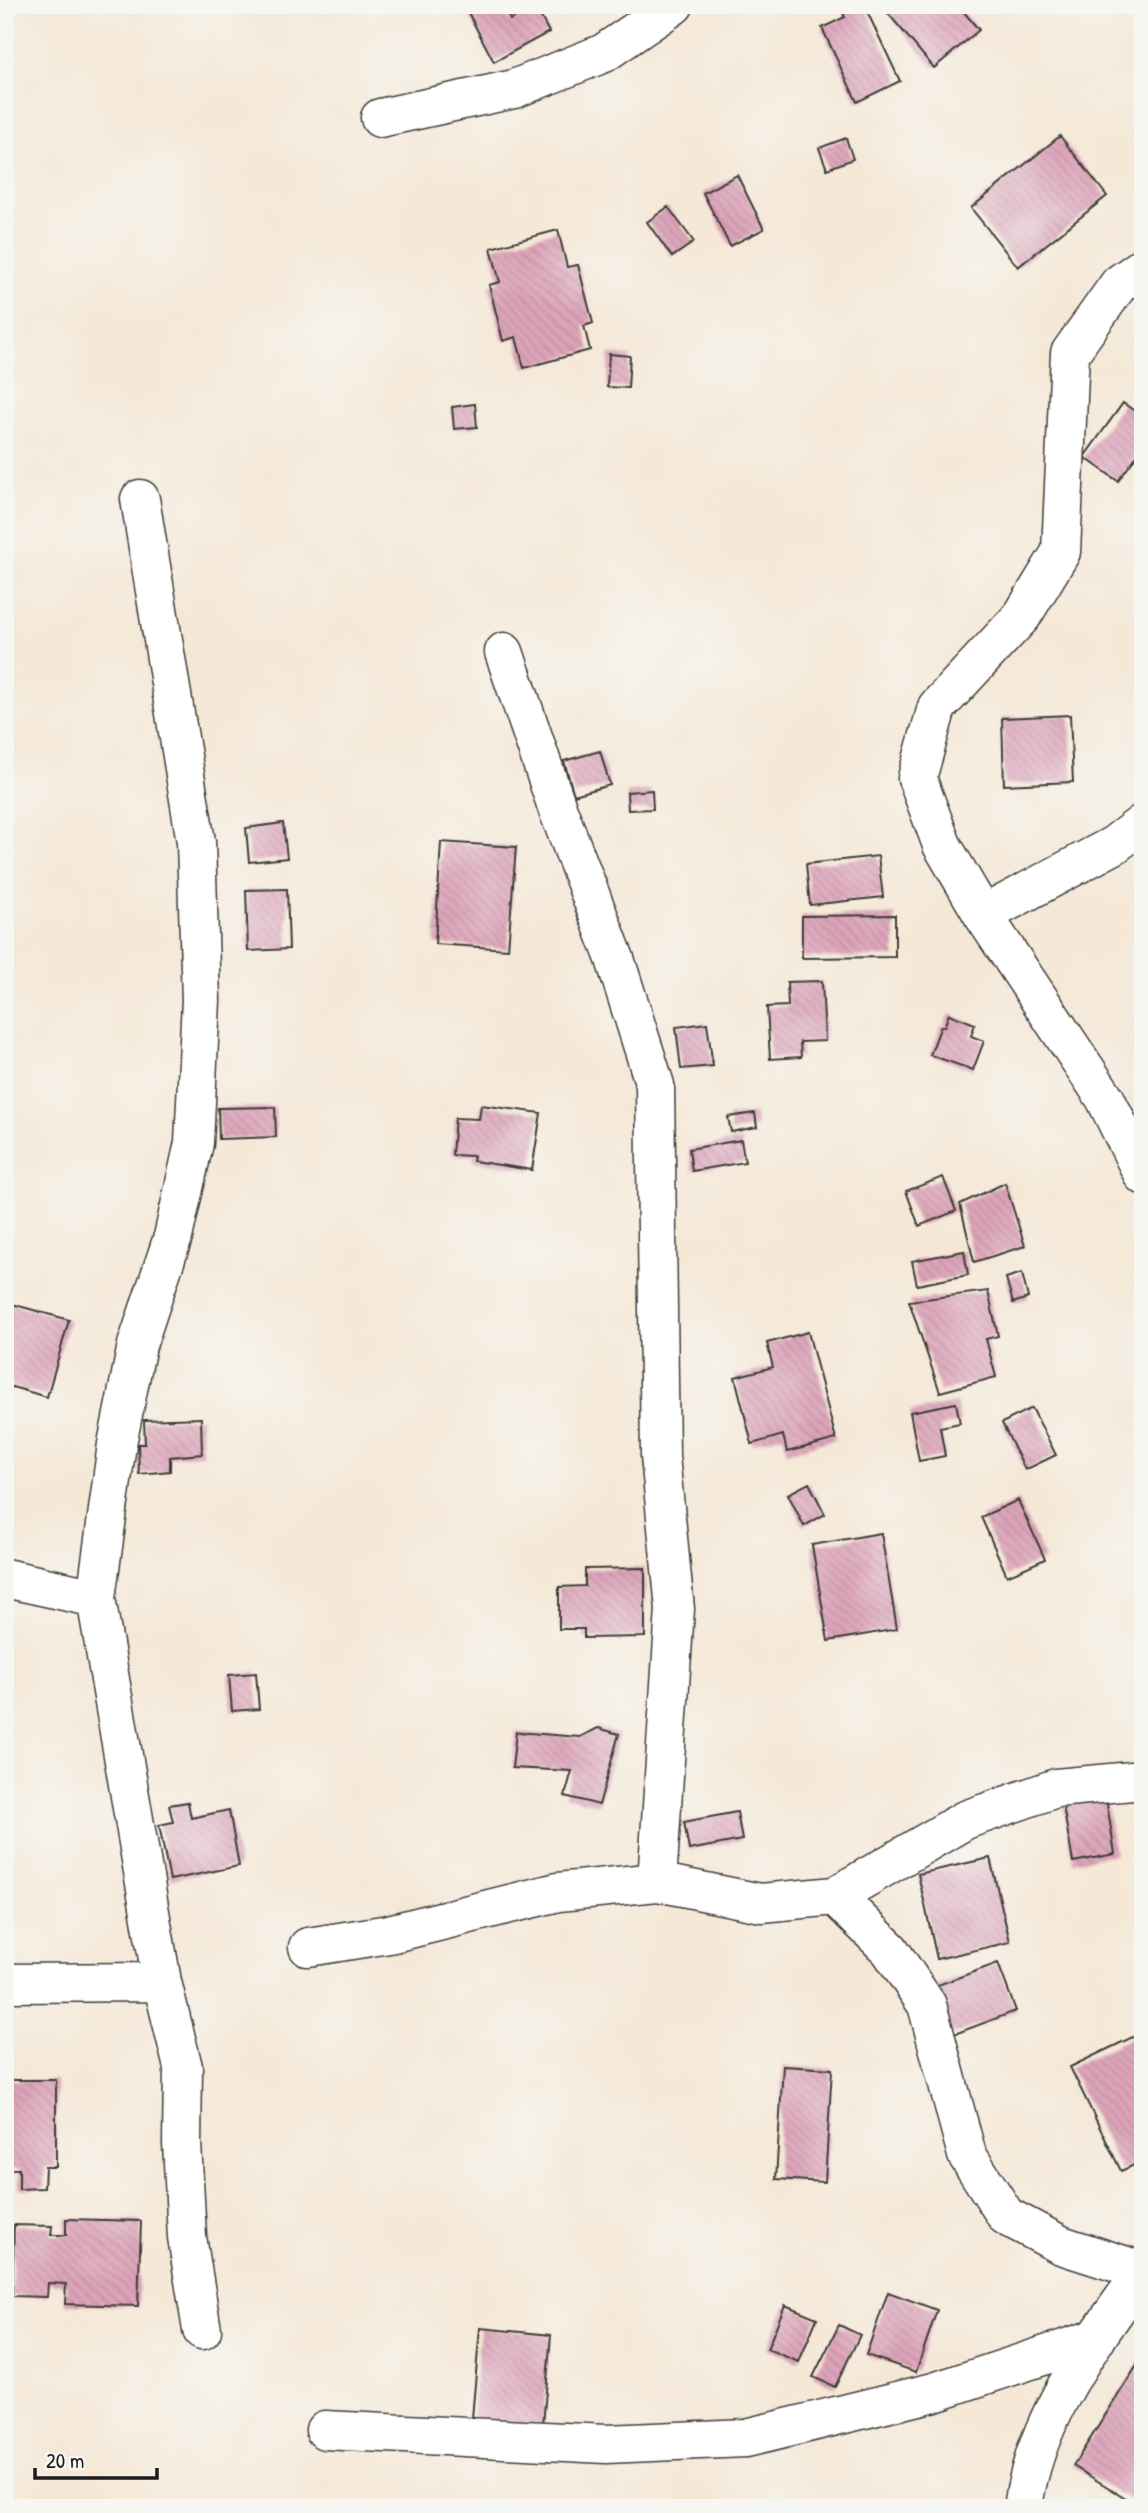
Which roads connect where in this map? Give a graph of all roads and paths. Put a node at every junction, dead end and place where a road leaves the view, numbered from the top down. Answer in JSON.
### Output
{"nodes":[{"id":1,"x":674,"y":5,"type":"edge"},
{"id":2,"x":380,"y":118,"type":"dead end"},
{"id":3,"x":1143,"y":267,"type":"edge"},
{"id":4,"x":140,"y":499,"type":"dead end"},
{"id":5,"x":504,"y":652,"type":"dead end"},
{"id":6,"x":1143,"y":823,"type":"edge"},
{"id":7,"x":983,"y":915,"type":"junction"},
{"id":8,"x":1143,"y":1175,"type":"edge"},
{"id":9,"x":5,"y":1578,"type":"edge"},
{"id":10,"x":96,"y":1598,"type":"junction"},
{"id":11,"x":1143,"y":1780,"type":"edge"},
{"id":12,"x":657,"y":1882,"type":"junction"},
{"id":13,"x":835,"y":1896,"type":"junction"},
{"id":14,"x":308,"y":1947,"type":"dead end"},
{"id":15,"x":162,"y":1982,"type":"junction"},
{"id":16,"x":5,"y":1983,"type":"edge"},
{"id":17,"x":1143,"y":2271,"type":"edge"},
{"id":18,"x":202,"y":2330,"type":"dead end"},
{"id":19,"x":1097,"y":2338,"type":"junction"},
{"id":20,"x":325,"y":2430,"type":"dead end"},
{"id":21,"x":1023,"y":2508,"type":"edge"}],
"edges":[{"from":1,"to":2,"type":"street"},
{"from":3,"to":7,"type":"street"},
{"from":4,"to":10,"type":"street"},
{"from":5,"to":12,"type":"street"},
{"from":6,"to":7,"type":"street"},
{"from":7,"to":8,"type":"street"},
{"from":9,"to":10,"type":"street"},
{"from":10,"to":15,"type":"street"},
{"from":11,"to":13,"type":"street"},
{"from":12,"to":13,"type":"street"},
{"from":12,"to":14,"type":"street"},
{"from":13,"to":17,"type":"street"},
{"from":15,"to":16,"type":"street"},
{"from":15,"to":18,"type":"street"},
{"from":17,"to":19,"type":"street"},
{"from":19,"to":20,"type":"street"},
{"from":19,"to":21,"type":"street"}]}
